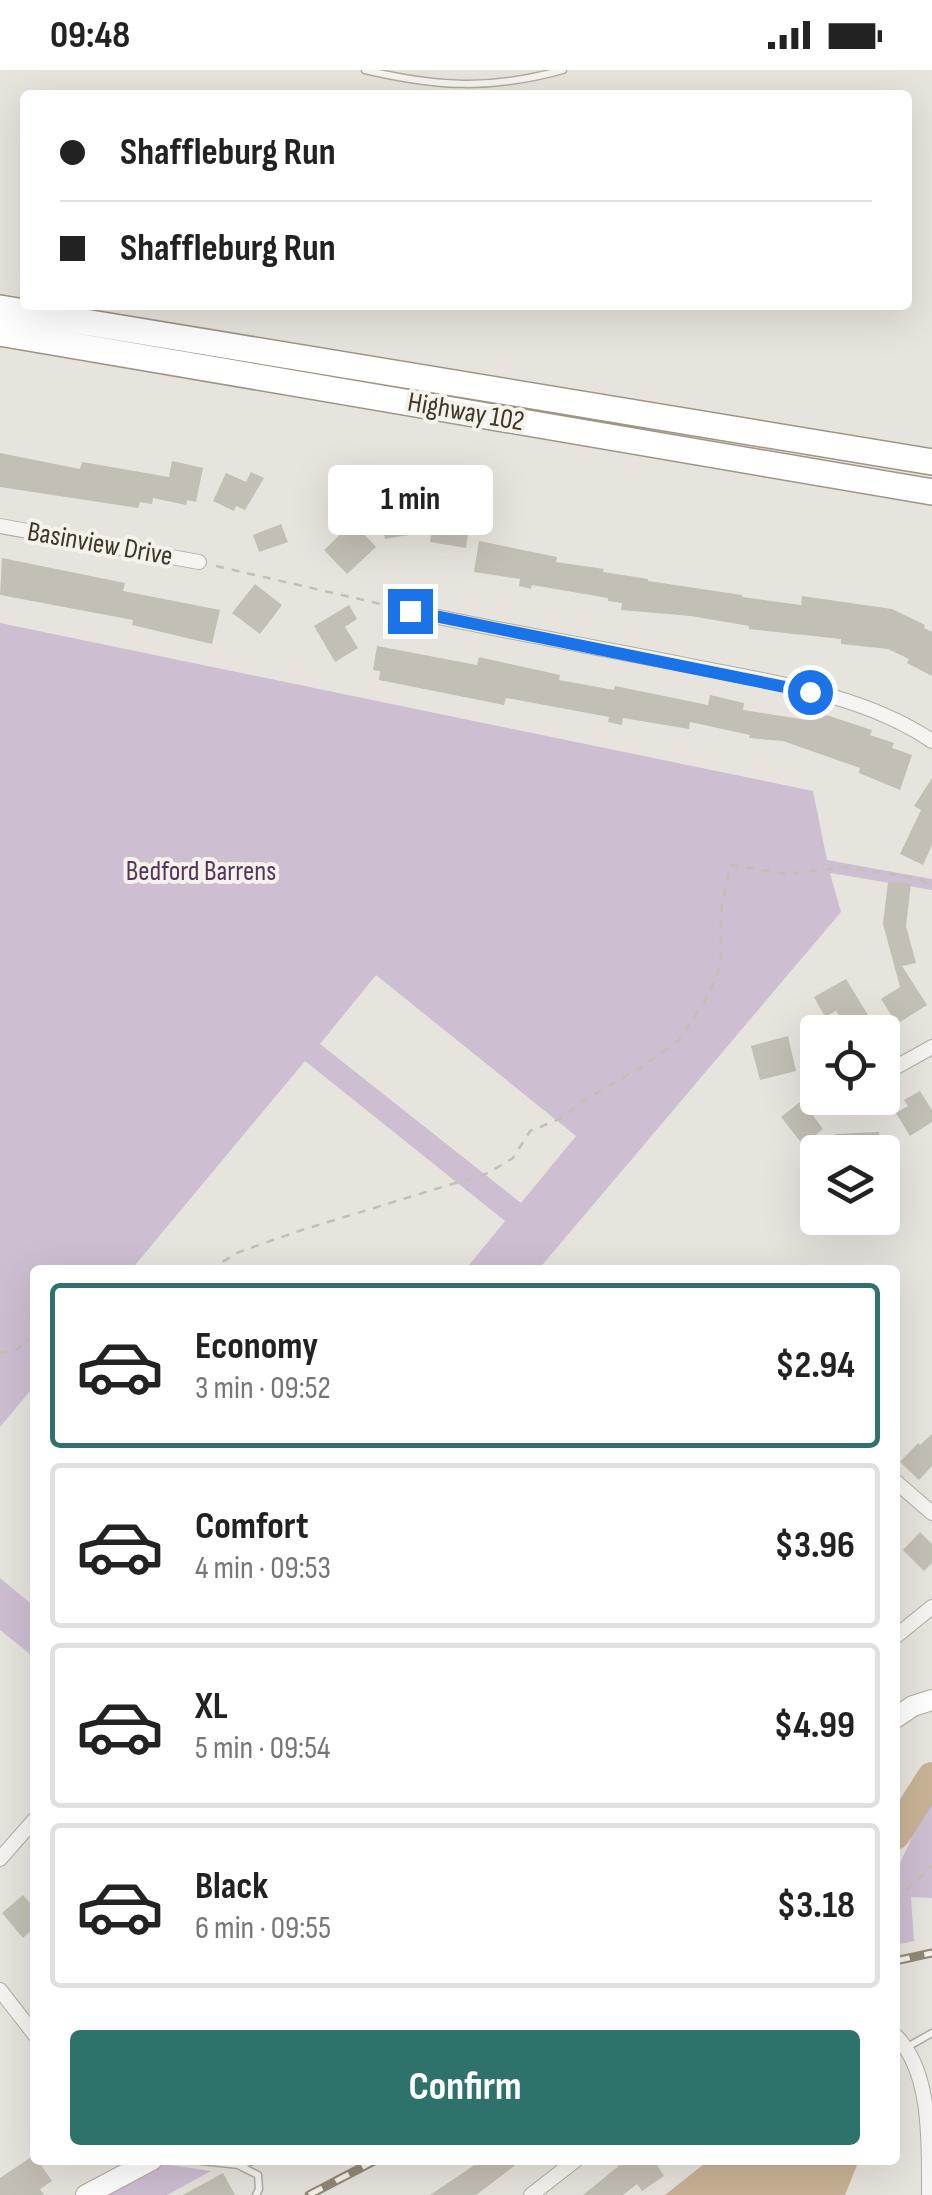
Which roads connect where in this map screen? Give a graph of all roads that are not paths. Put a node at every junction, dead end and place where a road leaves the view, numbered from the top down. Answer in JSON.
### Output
{"nodes":[{"id":1,"x":365,"y":70,"type":"edge"},
{"id":2,"x":563,"y":70,"type":"edge"},
{"id":3,"x":0,"y":308,"type":"edge"},
{"id":4,"x":0,"y":333,"type":"edge"},
{"id":5,"x":932,"y":462,"type":"edge"},
{"id":6,"x":932,"y":492,"type":"edge"},
{"id":7,"x":0,"y":526,"type":"edge"},
{"id":8,"x":199,"y":562,"type":"road end"},
{"id":9,"x":410,"y":611,"type":"road end"},
{"id":10,"x":932,"y":740,"type":"edge"},
{"id":11,"x":932,"y":1047,"type":"edge"},
{"id":12,"x":900,"y":1065,"type":"edge"},
{"id":13,"x":900,"y":1485,"type":"edge"},
{"id":14,"x":932,"y":1513,"type":"edge"},
{"id":15,"x":932,"y":1608,"type":"edge"},
{"id":16,"x":900,"y":1632,"type":"edge"},
{"id":17,"x":932,"y":1700,"type":"edge"},
{"id":18,"x":900,"y":1715,"type":"edge"},
{"id":19,"x":30,"y":1825,"type":"edge"},
{"id":20,"x":0,"y":1859,"type":"edge"},
{"id":21,"x":0,"y":1990,"type":"edge"},
{"id":22,"x":30,"y":2029,"type":"edge"},
{"id":23,"x":932,"y":2033,"type":"edge"},
{"id":24,"x":900,"y":2039,"type":"edge"},
{"id":25,"x":908,"y":2046,"type":"junction"},
{"id":26,"x":134,"y":2165,"type":"edge"},
{"id":27,"x":239,"y":2165,"type":"edge"},
{"id":28,"x":570,"y":2165,"type":"edge"},
{"id":29,"x":86,"y":2195,"type":"edge"},
{"id":30,"x":256,"y":2195,"type":"edge"},
{"id":31,"x":531,"y":2195,"type":"edge"},
{"id":32,"x":929,"y":2195,"type":"edge"}],
"edges":[{"from":1,"to":2,"type":"lane"},
{"from":3,"to":5,"type":"highway","name":"Highway 102"},
{"from":4,"to":6,"type":"highway","name":"Highway 102"},
{"from":7,"to":8,"type":"street","name":"Basinview Drive"},
{"from":9,"to":10,"type":"street"},
{"from":11,"to":12,"type":"street"},
{"from":13,"to":14,"type":"street"},
{"from":15,"to":16,"type":"street"},
{"from":17,"to":18,"type":"main road"},
{"from":19,"to":20,"type":"street"},
{"from":21,"to":22,"type":"street"},
{"from":23,"to":25,"type":"lane"},
{"from":24,"to":25,"type":"street"},
{"from":25,"to":32,"type":"street"},
{"from":26,"to":29,"type":"main road"},
{"from":27,"to":30,"type":"lane"},
{"from":28,"to":31,"type":"street"}]}
